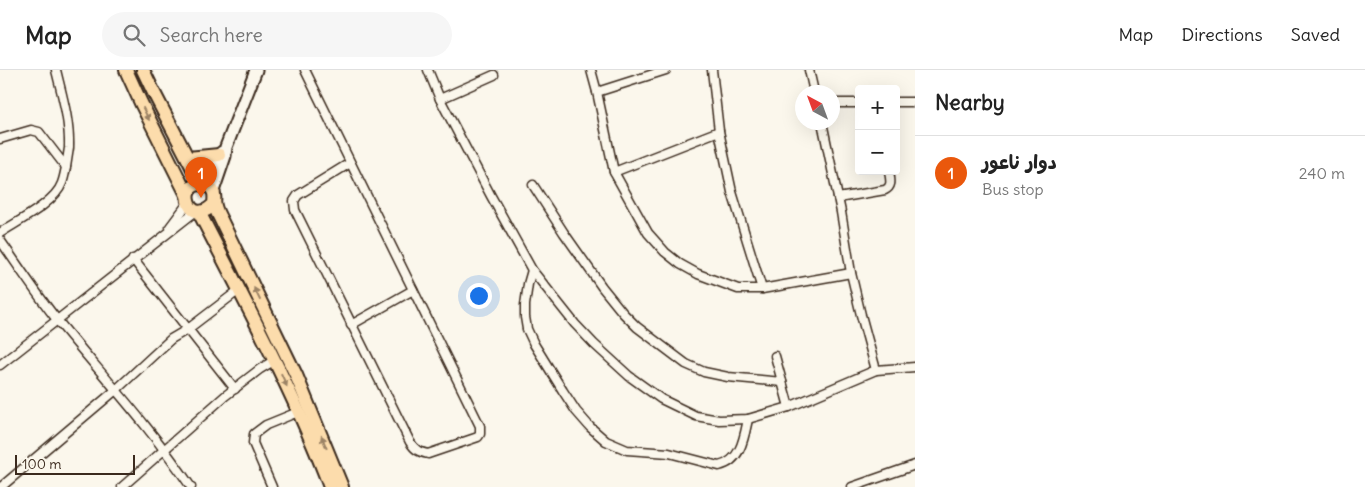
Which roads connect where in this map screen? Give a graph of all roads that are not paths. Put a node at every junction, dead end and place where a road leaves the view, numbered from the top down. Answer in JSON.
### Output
{"nodes":[{"id":1,"x":56,"y":70,"type":"edge"},
{"id":2,"x":126,"y":70,"type":"edge"},
{"id":3,"x":143,"y":70,"type":"edge"},
{"id":4,"x":305,"y":70,"type":"edge"},
{"id":5,"x":428,"y":70,"type":"edge"},
{"id":6,"x":591,"y":70,"type":"edge"},
{"id":7,"x":666,"y":70,"type":"edge"},
{"id":8,"x":712,"y":70,"type":"edge"},
{"id":9,"x":809,"y":70,"type":"edge"},
{"id":10,"x":254,"y":71,"type":"edge"},
{"id":11,"x":494,"y":75,"type":"dead end"},
{"id":12,"x":812,"y":85,"type":"edge"},
{"id":13,"x":597,"y":92,"type":"junction"},
{"id":14,"x":440,"y":99,"type":"junction"},
{"id":15,"x":900,"y":102,"type":"edge"},
{"id":16,"x":915,"y":102,"type":"edge"},
{"id":17,"x":840,"y":103,"type":"edge"},
{"id":18,"x":855,"y":103,"type":"edge"},
{"id":19,"x":824,"y":130,"type":"edge"},
{"id":20,"x":719,"y":131,"type":"junction"},
{"id":21,"x":0,"y":139,"type":"edge"},
{"id":22,"x":223,"y":151,"type":"junction"},
{"id":23,"x":188,"y":158,"type":"junction"},
{"id":24,"x":350,"y":163,"type":"junction"},
{"id":25,"x":66,"y":167,"type":"junction"},
{"id":26,"x":614,"y":172,"type":"junction"},
{"id":27,"x":890,"y":175,"type":"edge"},
{"id":28,"x":533,"y":184,"type":"dead end"},
{"id":29,"x":208,"y":191,"type":"junction"},
{"id":30,"x":838,"y":198,"type":"junction"},
{"id":31,"x":192,"y":205,"type":"junction"},
{"id":32,"x":0,"y":233,"type":"edge"},
{"id":33,"x":0,"y":240,"type":"edge"},
{"id":34,"x":133,"y":259,"type":"junction"},
{"id":35,"x":532,"y":270,"type":"junction"},
{"id":36,"x":851,"y":273,"type":"junction"},
{"id":37,"x":762,"y":289,"type":"junction"},
{"id":38,"x":239,"y":290,"type":"junction"},
{"id":39,"x":413,"y":290,"type":"junction"},
{"id":40,"x":57,"y":320,"type":"junction"},
{"id":41,"x":351,"y":325,"type":"junction"},
{"id":42,"x":188,"y":329,"type":"junction"},
{"id":43,"x":775,"y":356,"type":"dead end"},
{"id":44,"x":274,"y":360,"type":"junction"},
{"id":45,"x":0,"y":365,"type":"edge"},
{"id":46,"x":915,"y":367,"type":"edge"},
{"id":47,"x":876,"y":370,"type":"junction"},
{"id":48,"x":782,"y":382,"type":"junction"},
{"id":49,"x":117,"y":389,"type":"junction"},
{"id":50,"x":235,"y":389,"type":"junction"},
{"id":51,"x":789,"y":407,"type":"junction"},
{"id":52,"x":298,"y":412,"type":"junction"},
{"id":53,"x":748,"y":419,"type":"junction"},
{"id":54,"x":164,"y":449,"type":"junction"},
{"id":55,"x":915,"y":465,"type":"edge"},
{"id":56,"x":1,"y":487,"type":"edge"},
{"id":57,"x":122,"y":487,"type":"edge"},
{"id":58,"x":191,"y":487,"type":"edge"},
{"id":59,"x":272,"y":487,"type":"edge"},
{"id":60,"x":330,"y":487,"type":"edge"},
{"id":61,"x":342,"y":487,"type":"edge"},
{"id":62,"x":852,"y":487,"type":"edge"}],
"edges":[{"from":1,"to":25,"type":"street"},
{"from":2,"to":31,"type":"main road","one_way":true},
{"from":3,"to":23,"type":"main road"},
{"from":4,"to":24,"type":"street"},
{"from":5,"to":14,"type":"street"},
{"from":6,"to":13,"type":"street"},
{"from":7,"to":13,"type":"street"},
{"from":8,"to":20,"type":"street"},
{"from":9,"to":12,"type":"street"},
{"from":10,"to":22,"type":"street"},
{"from":11,"to":14,"type":"street"},
{"from":13,"to":26,"type":"street"},
{"from":14,"to":35,"type":"street"},
{"from":15,"to":16,"type":"street"},
{"from":17,"to":18,"type":"street"},
{"from":19,"to":30,"type":"street"},
{"from":20,"to":26,"type":"street"},
{"from":20,"to":37,"type":"street"},
{"from":21,"to":25,"type":"street"},
{"from":22,"to":23,"type":"main road"},
{"from":22,"to":29,"type":"street"},
{"from":23,"to":29,"type":"main road"},
{"from":24,"to":39,"type":"street"},
{"from":24,"to":41,"type":"street"},
{"from":25,"to":32,"type":"street"},
{"from":26,"to":37,"type":"street"},
{"from":27,"to":30,"type":"street"},
{"from":28,"to":48,"type":"street"},
{"from":29,"to":31,"type":"main road"},
{"from":29,"to":31,"type":"main road"},
{"from":61,"to":29,"type":"main road","one_way":true},
{"from":30,"to":36,"type":"street"},
{"from":31,"to":34,"type":"street"},
{"from":31,"to":38,"type":"main road"},
{"from":33,"to":40,"type":"street"},
{"from":34,"to":40,"type":"street"},
{"from":34,"to":42,"type":"street"},
{"from":35,"to":53,"type":"street"},
{"from":35,"to":53,"type":"street"},
{"from":36,"to":37,"type":"street"},
{"from":36,"to":47,"type":"street"},
{"from":38,"to":42,"type":"street"},
{"from":38,"to":44,"type":"main road"},
{"from":39,"to":41,"type":"street"},
{"from":39,"to":41,"type":"street"},
{"from":40,"to":45,"type":"street"},
{"from":40,"to":49,"type":"street"},
{"from":42,"to":49,"type":"street"},
{"from":42,"to":50,"type":"street"},
{"from":43,"to":48,"type":"street"},
{"from":44,"to":50,"type":"street"},
{"from":44,"to":52,"type":"main road","one_way":true},
{"from":46,"to":47,"type":"street"},
{"from":47,"to":51,"type":"street"},
{"from":48,"to":51,"type":"street"},
{"from":49,"to":54,"type":"street"},
{"from":49,"to":56,"type":"street"},
{"from":50,"to":54,"type":"street"},
{"from":51,"to":53,"type":"street"},
{"from":52,"to":59,"type":"street"},
{"from":52,"to":60,"type":"main road"},
{"from":54,"to":57,"type":"street"},
{"from":54,"to":58,"type":"street"},
{"from":55,"to":62,"type":"street"}]}
